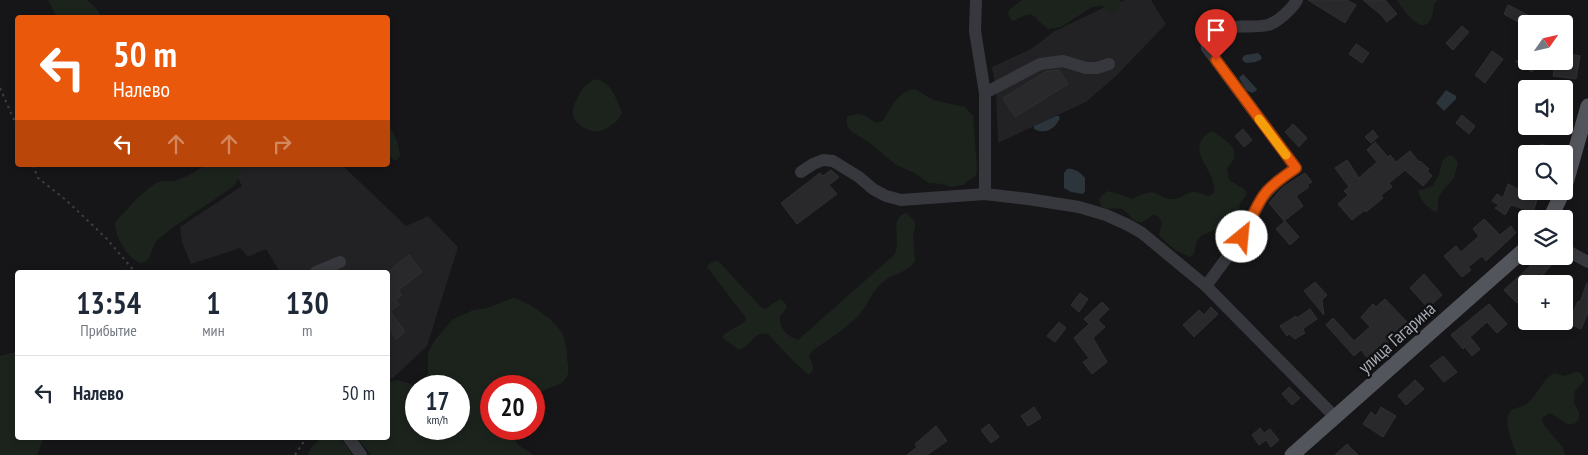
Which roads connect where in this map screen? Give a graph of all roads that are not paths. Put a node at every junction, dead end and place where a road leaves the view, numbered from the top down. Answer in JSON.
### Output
{"nodes":[{"id":1,"x":976,"y":0,"type":"edge"},
{"id":2,"x":1297,"y":0,"type":"edge"},
{"id":3,"x":1109,"y":64,"type":"dead end"},
{"id":4,"x":985,"y":92,"type":"junction"},
{"id":5,"x":1588,"y":106,"type":"edge"},
{"id":6,"x":1573,"y":159,"type":"edge"},
{"id":7,"x":802,"y":172,"type":"dead end"},
{"id":8,"x":985,"y":194,"type":"junction"},
{"id":9,"x":1573,"y":254,"type":"edge"},
{"id":10,"x":1518,"y":255,"type":"edge"},
{"id":11,"x":340,"y":262,"type":"dead end"},
{"id":12,"x":1588,"y":262,"type":"edge"},
{"id":13,"x":321,"y":270,"type":"edge"},
{"id":14,"x":1206,"y":286,"type":"junction"},
{"id":15,"x":1336,"y":418,"type":"junction"},
{"id":16,"x":350,"y":440,"type":"edge"},
{"id":17,"x":361,"y":455,"type":"edge"},
{"id":18,"x":1292,"y":455,"type":"edge"}],
"edges":[{"from":1,"to":4,"type":"street"},
{"from":2,"to":14,"type":"street"},
{"from":3,"to":4,"type":"street"},
{"from":4,"to":8,"type":"street"},
{"from":5,"to":6,"type":"main road"},
{"from":7,"to":8,"type":"street"},
{"from":8,"to":14,"type":"street"},
{"from":9,"to":12,"type":"street"},
{"from":10,"to":15,"type":"main road","name":"улица Гагарина"},
{"from":11,"to":13,"type":"street"},
{"from":14,"to":15,"type":"street"},
{"from":15,"to":18,"type":"main road","name":"улица Гагарина"},
{"from":16,"to":17,"type":"street"}]}
